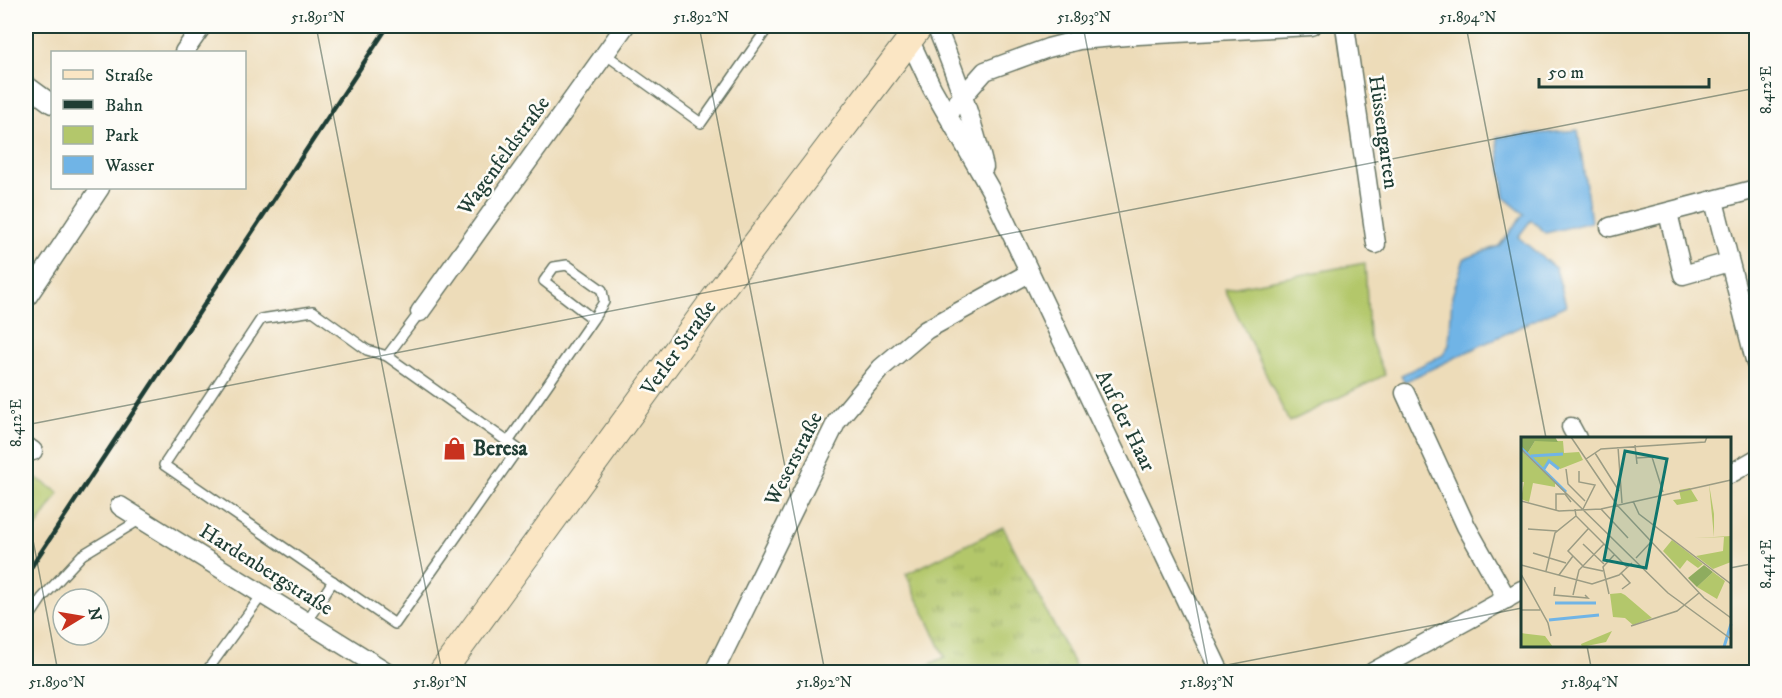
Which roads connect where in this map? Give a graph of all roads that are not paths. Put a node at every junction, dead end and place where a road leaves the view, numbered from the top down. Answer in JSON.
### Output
{"nodes":[{"id":1,"x":202,"y":26,"type":"edge"},
{"id":2,"x":625,"y":26,"type":"edge"},
{"id":3,"x":769,"y":26,"type":"edge"},
{"id":4,"x":936,"y":26,"type":"edge"},
{"id":5,"x":1311,"y":26,"type":"edge"},
{"id":6,"x":1345,"y":26,"type":"edge"},
{"id":7,"x":911,"y":30,"type":"edge"},
{"id":8,"x":1137,"y":30,"type":"edge"},
{"id":9,"x":185,"y":51,"type":"edge"},
{"id":10,"x":604,"y":54,"type":"junction"},
{"id":11,"x":26,"y":86,"type":"edge"},
{"id":12,"x":964,"y":96,"type":"junction"},
{"id":13,"x":51,"y":103,"type":"edge"},
{"id":14,"x":947,"y":114,"type":"junction"},
{"id":15,"x":99,"y":189,"type":"edge"},
{"id":16,"x":990,"y":189,"type":"junction"},
{"id":17,"x":1756,"y":189,"type":"edge"},
{"id":18,"x":1714,"y":201,"type":"junction"},
{"id":19,"x":1668,"y":213,"type":"junction"},
{"id":20,"x":1610,"y":227,"type":"dead end"},
{"id":21,"x":1376,"y":244,"type":"dead end"},
{"id":22,"x":1729,"y":262,"type":"junction"},
{"id":23,"x":1029,"y":273,"type":"junction"},
{"id":24,"x":26,"y":299,"type":"edge"},
{"id":25,"x":420,"y":312,"type":"joint"},
{"id":26,"x":593,"y":319,"type":"junction"},
{"id":27,"x":387,"y":356,"type":"junction"},
{"id":28,"x":1756,"y":364,"type":"edge"},
{"id":29,"x":1405,"y":393,"type":"dead end"},
{"id":30,"x":508,"y":442,"type":"junction"},
{"id":31,"x":1756,"y":459,"type":"edge"},
{"id":32,"x":1731,"y":473,"type":"edge"},
{"id":33,"x":120,"y":506,"type":"dead end"},
{"id":34,"x":141,"y":519,"type":"junction"},
{"id":35,"x":333,"y":581,"type":"junction"},
{"id":36,"x":1515,"y":594,"type":"edge"},
{"id":37,"x":262,"y":595,"type":"junction"},
{"id":38,"x":307,"y":621,"type":"junction"},
{"id":39,"x":26,"y":622,"type":"edge"},
{"id":40,"x":206,"y":672,"type":"edge"},
{"id":41,"x":387,"y":672,"type":"edge"},
{"id":42,"x":442,"y":672,"type":"edge"},
{"id":43,"x":714,"y":672,"type":"edge"},
{"id":44,"x":1220,"y":672,"type":"edge"},
{"id":45,"x":1373,"y":672,"type":"edge"}],
"edges":[{"from":1,"to":9,"type":"street"},
{"from":2,"to":10,"type":"street","name":"Wagenfeldstraße"},
{"from":3,"to":10,"type":"lane"},
{"from":4,"to":12,"type":"street","name":"Auf der Haar"},
{"from":5,"to":8,"type":"street"},
{"from":6,"to":21,"type":"street","name":"Hüssengarten"},
{"from":7,"to":14,"type":"street","name":"Auf der Haar"},
{"from":7,"to":42,"type":"main road","name":"Verler Straße"},
{"from":8,"to":12,"type":"street"},
{"from":10,"to":25,"type":"street","name":"Wagenfeldstraße"},
{"from":11,"to":13,"type":"street"},
{"from":12,"to":14,"type":"street"},
{"from":12,"to":16,"type":"street","name":"Auf der Haar"},
{"from":14,"to":16,"type":"street","name":"Auf der Haar"},
{"from":15,"to":24,"type":"street"},
{"from":16,"to":23,"type":"street","name":"Auf der Haar"},
{"from":17,"to":18,"type":"street"},
{"from":18,"to":19,"type":"street"},
{"from":18,"to":22,"type":"street"},
{"from":19,"to":20,"type":"street"},
{"from":19,"to":22,"type":"street"},
{"from":22,"to":28,"type":"street"},
{"from":23,"to":43,"type":"street","name":"Weserstraße"},
{"from":23,"to":44,"type":"street","name":"Auf der Haar"},
{"from":25,"to":27,"type":"lane"},
{"from":26,"to":26,"type":"lane"},
{"from":26,"to":30,"type":"lane"},
{"from":27,"to":30,"type":"lane"},
{"from":27,"to":35,"type":"lane"},
{"from":29,"to":36,"type":"street"},
{"from":30,"to":35,"type":"lane"},
{"from":31,"to":32,"type":"street"},
{"from":33,"to":34,"type":"street","name":"Hardenbergstraße"},
{"from":34,"to":37,"type":"street","name":"Hardenbergstraße"},
{"from":34,"to":39,"type":"lane"},
{"from":35,"to":38,"type":"lane"},
{"from":36,"to":45,"type":"street"},
{"from":37,"to":38,"type":"street","name":"Hardenbergstraße"},
{"from":37,"to":40,"type":"lane"},
{"from":38,"to":41,"type":"street","name":"Hardenbergstraße"}]}
